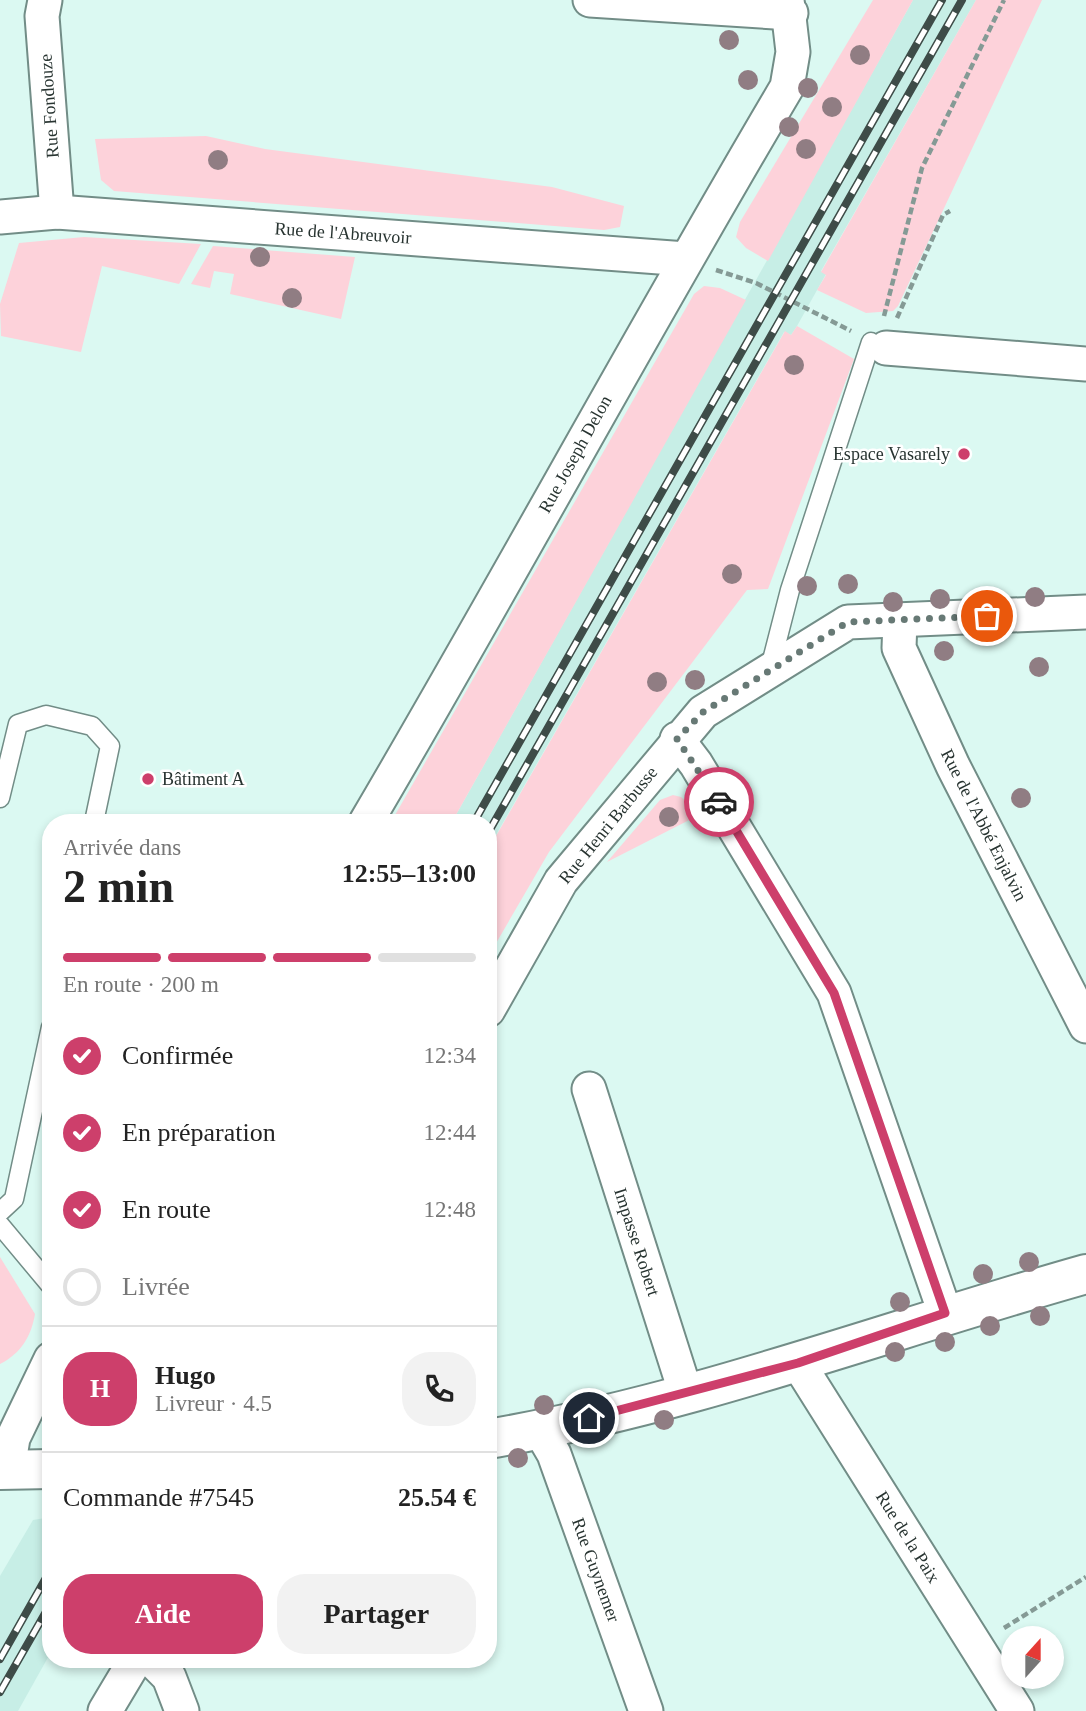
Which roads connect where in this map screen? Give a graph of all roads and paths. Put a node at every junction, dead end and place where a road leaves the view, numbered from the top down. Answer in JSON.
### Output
{"nodes":[{"id":1,"x":46,"y":0,"type":"edge"},
{"id":2,"x":590,"y":0,"type":"edge"},
{"id":3,"x":1004,"y":0,"type":"edge"},
{"id":4,"x":789,"y":7,"type":"edge"},
{"id":5,"x":950,"y":211,"type":"dead end"},
{"id":6,"x":57,"y":212,"type":"junction"},
{"id":7,"x":0,"y":216,"type":"edge"},
{"id":8,"x":686,"y":259,"type":"junction"},
{"id":9,"x":879,"y":345,"type":"junction"},
{"id":10,"x":1086,"y":364,"type":"edge"},
{"id":11,"x":1086,"y":612,"type":"edge"},
{"id":12,"x":900,"y":620,"type":"junction"},
{"id":13,"x":769,"y":671,"type":"junction"},
{"id":14,"x":677,"y":739,"type":"junction"},
{"id":15,"x":0,"y":798,"type":"edge"},
{"id":16,"x":96,"y":814,"type":"edge"},
{"id":17,"x":371,"y":814,"type":"edge"},
{"id":18,"x":497,"y":994,"type":"edge"},
{"id":19,"x":1086,"y":1026,"type":"edge"},
{"id":20,"x":42,"y":1069,"type":"edge"},
{"id":21,"x":589,"y":1089,"type":"dead end"},
{"id":22,"x":0,"y":1212,"type":"edge"},
{"id":23,"x":0,"y":1225,"type":"edge"},
{"id":24,"x":1086,"y":1274,"type":"edge"},
{"id":25,"x":42,"y":1275,"type":"edge"},
{"id":26,"x":945,"y":1313,"type":"junction"},
{"id":27,"x":798,"y":1363,"type":"junction"},
{"id":28,"x":42,"y":1377,"type":"edge"},
{"id":29,"x":686,"y":1394,"type":"junction"},
{"id":30,"x":540,"y":1430,"type":"junction"},
{"id":31,"x":497,"y":1437,"type":"edge"},
{"id":32,"x":5,"y":1451,"type":"edge"},
{"id":33,"x":42,"y":1465,"type":"edge"},
{"id":34,"x":1086,"y":1577,"type":"edge"},
{"id":35,"x":976,"y":1646,"type":"junction"},
{"id":36,"x":131,"y":1668,"type":"edge"},
{"id":37,"x":160,"y":1668,"type":"edge"},
{"id":38,"x":105,"y":1711,"type":"edge"},
{"id":39,"x":182,"y":1711,"type":"edge"},
{"id":40,"x":646,"y":1711,"type":"edge"},
{"id":41,"x":1017,"y":1711,"type":"edge"}],
"edges":[{"from":1,"to":6,"type":"street","name":"Rue Fondouze"},
{"from":2,"to":4,"type":"street"},
{"from":3,"to":9,"type":"path"},
{"from":4,"to":8,"type":"street","name":"Rue Joseph Delon"},
{"from":5,"to":9,"type":"path"},
{"from":6,"to":7,"type":"street","name":"Rue de l'Abreuvoir"},
{"from":6,"to":8,"type":"street","name":"Rue de l'Abreuvoir"},
{"from":8,"to":9,"type":"path"},
{"from":8,"to":17,"type":"street","name":"Rue Joseph Delon"},
{"from":9,"to":10,"type":"street"},
{"from":9,"to":13,"type":"lane"},
{"from":11,"to":12,"type":"street","name":"Rue Henri Barbusse"},
{"from":12,"to":13,"type":"street","name":"Rue Henri Barbusse"},
{"from":12,"to":19,"type":"street","name":"Rue de l'Abbé Enjalvin"},
{"from":13,"to":14,"type":"street","name":"Rue Henri Barbusse"},
{"from":14,"to":18,"type":"street","name":"Rue Henri Barbusse"},
{"from":14,"to":26,"type":"street"},
{"from":15,"to":16,"type":"lane"},
{"from":20,"to":22,"type":"lane"},
{"from":21,"to":29,"type":"street","name":"Impasse Robert"},
{"from":23,"to":25,"type":"lane"},
{"from":24,"to":26,"type":"main road"},
{"from":26,"to":27,"type":"main road"},
{"from":27,"to":29,"type":"main road"},
{"from":27,"to":35,"type":"street","name":"Rue de la Paix"},
{"from":28,"to":32,"type":"street"},
{"from":29,"to":30,"type":"main road"},
{"from":30,"to":31,"type":"main road"},
{"from":30,"to":40,"type":"street","name":"Rue Guynemer"},
{"from":32,"to":33,"type":"main road"},
{"from":34,"to":35,"type":"path"},
{"from":35,"to":41,"type":"street","name":"Rue de la Paix"},
{"from":36,"to":38,"type":"street"},
{"from":37,"to":39,"type":"street"}]}
